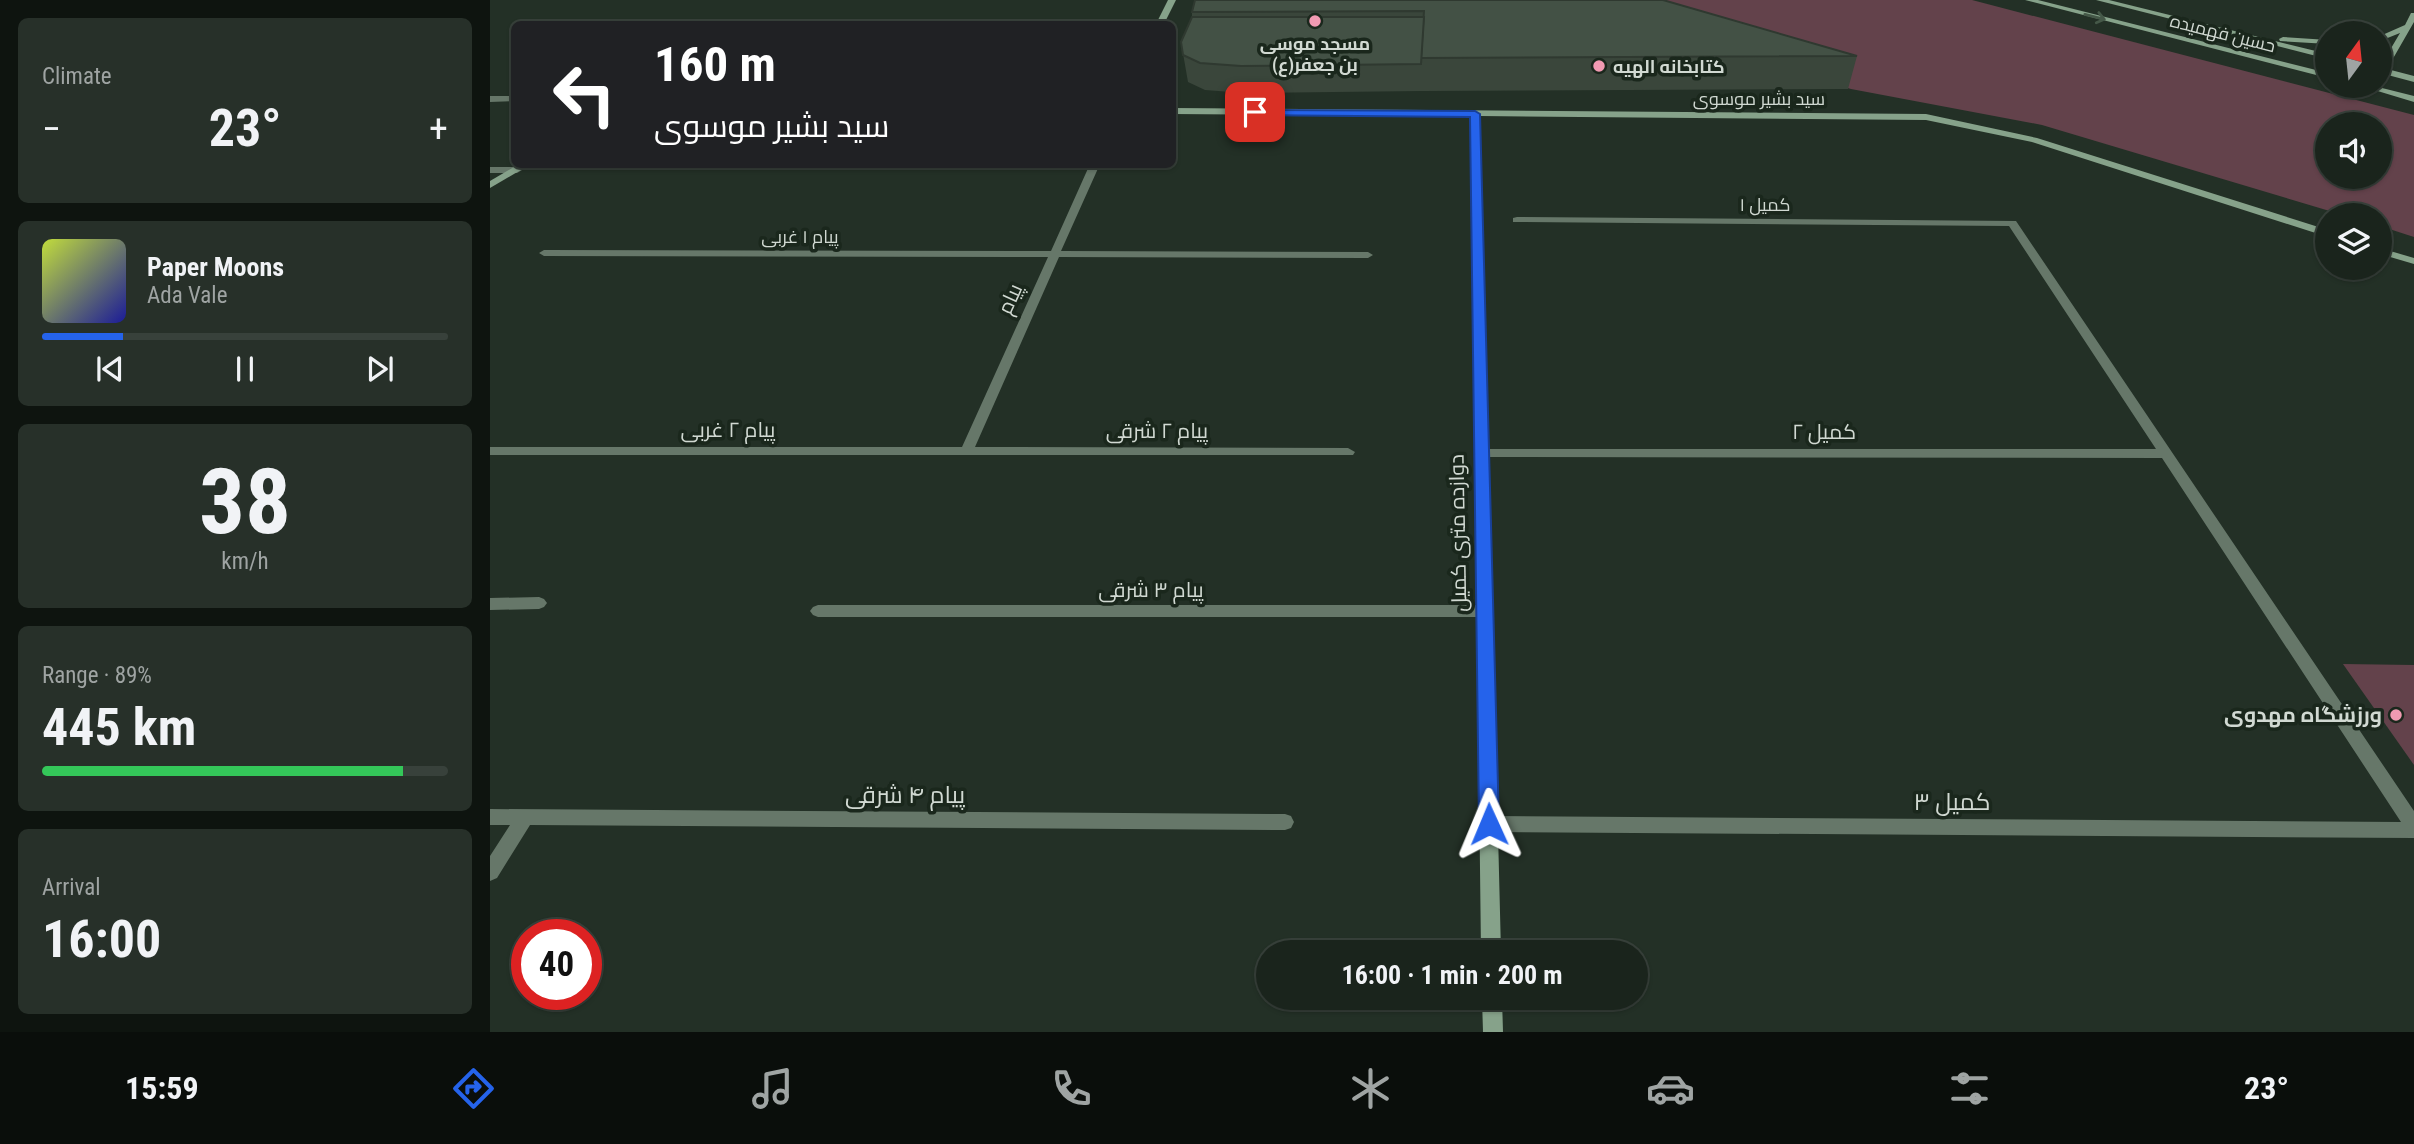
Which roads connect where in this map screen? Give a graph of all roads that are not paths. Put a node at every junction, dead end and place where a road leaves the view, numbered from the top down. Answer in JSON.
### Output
{"nodes":[{"id":1,"x":1172,"y":0,"type":"edge"},
{"id":2,"x":2029,"y":0,"type":"edge"},
{"id":3,"x":2100,"y":0,"type":"edge"},
{"id":4,"x":2414,"y":15,"type":"edge"},
{"id":5,"x":1162,"y":21,"type":"edge"},
{"id":6,"x":2410,"y":26,"type":"junction"},
{"id":7,"x":2213,"y":28,"type":"junction"},
{"id":8,"x":2392,"y":34,"type":"edge"},
{"id":9,"x":2315,"y":41,"type":"edge"},
{"id":10,"x":2315,"y":54,"type":"edge"},
{"id":11,"x":2392,"y":55,"type":"edge"},
{"id":12,"x":2315,"y":73,"type":"edge"},
{"id":13,"x":2392,"y":74,"type":"edge"},
{"id":14,"x":2414,"y":79,"type":"edge"},
{"id":15,"x":2392,"y":92,"type":"edge"},
{"id":16,"x":490,"y":99,"type":"edge"},
{"id":17,"x":511,"y":99,"type":"edge"},
{"id":18,"x":2414,"y":99,"type":"edge"},
{"id":19,"x":1176,"y":111,"type":"edge"},
{"id":20,"x":1475,"y":114,"type":"junction"},
{"id":21,"x":520,"y":168,"type":"edge"},
{"id":22,"x":1093,"y":168,"type":"edge"},
{"id":23,"x":490,"y":170,"type":"edge"},
{"id":24,"x":517,"y":170,"type":"junction"},
{"id":25,"x":490,"y":185,"type":"edge"},
{"id":26,"x":1517,"y":220,"type":"dead end"},
{"id":27,"x":2315,"y":230,"type":"edge"},
{"id":28,"x":544,"y":253,"type":"dead end"},
{"id":29,"x":1055,"y":254,"type":"junction"},
{"id":30,"x":1368,"y":255,"type":"dead end"},
{"id":31,"x":2392,"y":255,"type":"edge"},
{"id":32,"x":2414,"y":261,"type":"edge"},
{"id":33,"x":490,"y":451,"type":"edge"},
{"id":34,"x":967,"y":452,"type":"junction"},
{"id":35,"x":1348,"y":452,"type":"dead end"},
{"id":36,"x":1481,"y":453,"type":"junction"},
{"id":37,"x":2166,"y":454,"type":"junction"},
{"id":38,"x":539,"y":603,"type":"dead end"},
{"id":39,"x":490,"y":604,"type":"edge"},
{"id":40,"x":818,"y":611,"type":"dead end"},
{"id":41,"x":1484,"y":611,"type":"junction"},
{"id":42,"x":490,"y":817,"type":"edge"},
{"id":43,"x":525,"y":817,"type":"junction"},
{"id":44,"x":1285,"y":822,"type":"dead end"},
{"id":45,"x":1489,"y":824,"type":"junction"},
{"id":46,"x":2414,"y":828,"type":"edge"},
{"id":47,"x":490,"y":872,"type":"edge"},
{"id":48,"x":1491,"y":940,"type":"edge"},
{"id":49,"x":1492,"y":1010,"type":"edge"},
{"id":50,"x":1493,"y":1032,"type":"edge"}],
"edges":[{"from":1,"to":5,"type":"street"},
{"from":2,"to":12,"type":"street","name":"حسین فهمیده","one_way":true},
{"from":3,"to":7,"type":"street","name":"حسین فهمیده"},
{"from":4,"to":6,"type":"street"},
{"from":6,"to":8,"type":"street"},
{"from":6,"to":11,"type":"street"},
{"from":7,"to":9,"type":"street"},
{"from":7,"to":10,"type":"street","name":"حسین فهمیده"},
{"from":13,"to":14,"type":"street"},
{"from":15,"to":18,"type":"street"},
{"from":16,"to":17,"type":"street"},
{"from":19,"to":20,"type":"street","name":"سید بشیر موسوی"},
{"from":20,"to":27,"type":"street","name":"سید بشیر موسوی"},
{"from":20,"to":36,"type":"street","name":"دوازده متری کمیل"},
{"from":21,"to":24,"type":"street"},
{"from":22,"to":29,"type":"street","name":"پیام"},
{"from":23,"to":24,"type":"street"},
{"from":24,"to":25,"type":"street"},
{"from":26,"to":37,"type":"street","name":"کمیل ۱"},
{"from":28,"to":29,"type":"street","name":"پیام ۱ غربی"},
{"from":29,"to":30,"type":"street","name":"پیام ۱ غربی"},
{"from":29,"to":34,"type":"street","name":"پیام"},
{"from":31,"to":32,"type":"street"},
{"from":33,"to":34,"type":"street","name":"پیام ۲ غربی"},
{"from":34,"to":35,"type":"street","name":"پیام ۲ شرقی"},
{"from":36,"to":37,"type":"street","name":"کمیل ۲"},
{"from":36,"to":41,"type":"street","name":"دوازده متری کمیل"},
{"from":37,"to":46,"type":"street"},
{"from":38,"to":39,"type":"street"},
{"from":40,"to":41,"type":"street","name":"پیام ۳ شرقی"},
{"from":41,"to":45,"type":"street","name":"دوازده متری کمیل"},
{"from":42,"to":43,"type":"street","name":"پیام ۴ شرقی"},
{"from":43,"to":44,"type":"street","name":"پیام ۴ شرقی"},
{"from":43,"to":47,"type":"street"},
{"from":45,"to":46,"type":"street","name":"کمیل ۳"},
{"from":45,"to":48,"type":"street","name":"دوازده متری کمیل"},
{"from":49,"to":50,"type":"street"}]}
